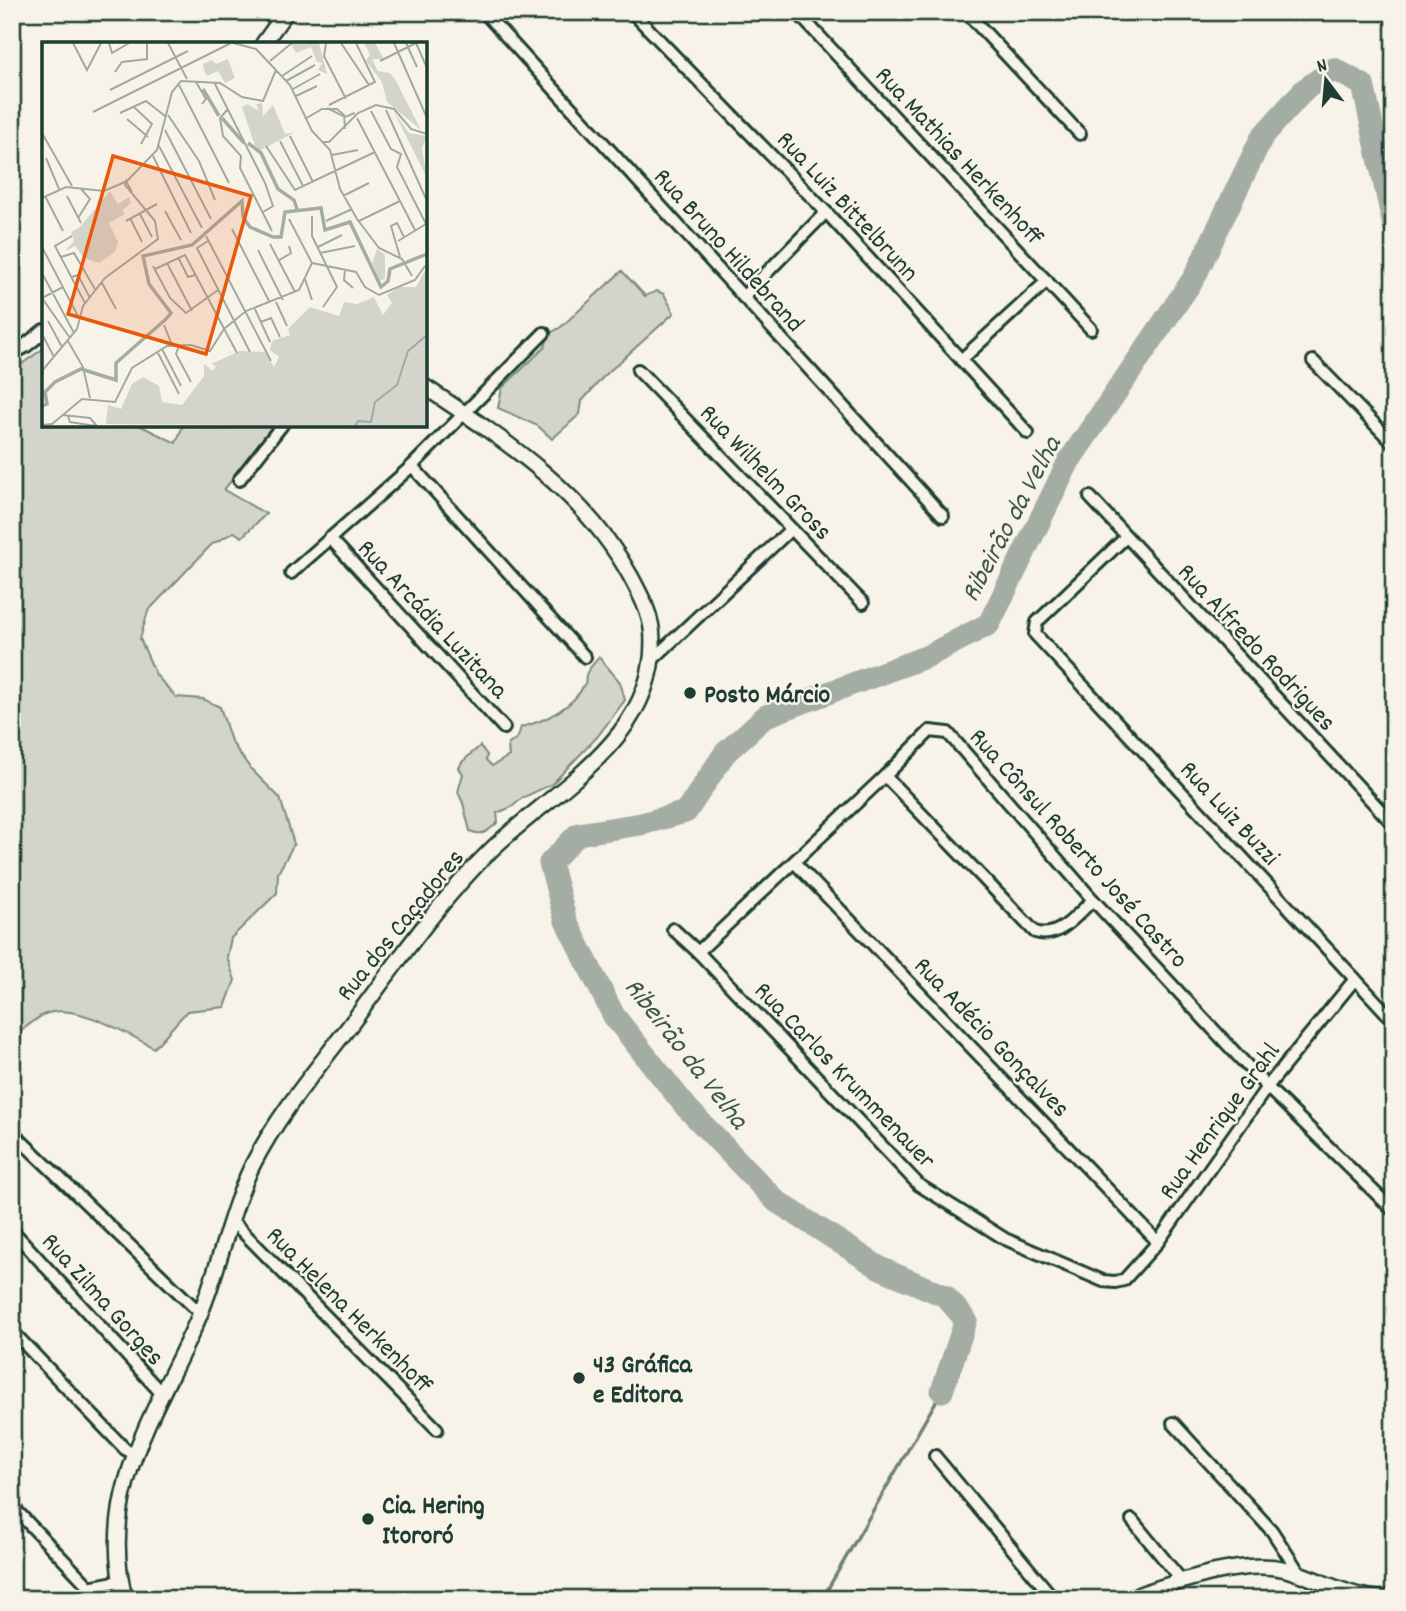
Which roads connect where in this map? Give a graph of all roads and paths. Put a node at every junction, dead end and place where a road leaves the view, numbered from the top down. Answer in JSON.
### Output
{"nodes":[{"id":1,"x":286,"y":12,"type":"edge"},
{"id":2,"x":484,"y":12,"type":"edge"},
{"id":3,"x":632,"y":12,"type":"edge"},
{"id":4,"x":797,"y":12,"type":"edge"},
{"id":5,"x":966,"y":12,"type":"edge"},
{"id":6,"x":265,"y":42,"type":"edge"},
{"id":7,"x":1080,"y":134,"type":"dead end"},
{"id":8,"x":826,"y":212,"type":"junction"},
{"id":9,"x":1047,"y":281,"type":"junction"},
{"id":10,"x":743,"y":297,"type":"junction"},
{"id":11,"x":1091,"y":329,"type":"dead end"},
{"id":12,"x":544,"y":332,"type":"dead end"},
{"id":13,"x":42,"y":333,"type":"edge"},
{"id":14,"x":12,"y":353,"type":"edge"},
{"id":15,"x":961,"y":360,"type":"junction"},
{"id":16,"x":1313,"y":360,"type":"dead end"},
{"id":17,"x":638,"y":370,"type":"dead end"},
{"id":18,"x":427,"y":388,"type":"edge"},
{"id":19,"x":465,"y":413,"type":"junction"},
{"id":20,"x":280,"y":427,"type":"edge"},
{"id":21,"x":1028,"y":433,"type":"dead end"},
{"id":22,"x":1394,"y":444,"type":"edge"},
{"id":23,"x":412,"y":466,"type":"junction"},
{"id":24,"x":239,"y":480,"type":"dead end"},
{"id":25,"x":1090,"y":497,"type":"dead end"},
{"id":26,"x":943,"y":516,"type":"dead end"},
{"id":27,"x":791,"y":529,"type":"junction"},
{"id":28,"x":1126,"y":537,"type":"junction"},
{"id":29,"x":330,"y":538,"type":"junction"},
{"id":30,"x":291,"y":573,"type":"dead end"},
{"id":31,"x":863,"y":603,"type":"dead end"},
{"id":32,"x":585,"y":657,"type":"dead end"},
{"id":33,"x":651,"y":661,"type":"junction"},
{"id":34,"x":504,"y":728,"type":"dead end"},
{"id":35,"x":886,"y":776,"type":"junction"},
{"id":36,"x":1394,"y":825,"type":"edge"},
{"id":37,"x":794,"y":862,"type":"junction"},
{"id":38,"x":1093,"y":900,"type":"junction"},
{"id":39,"x":673,"y":929,"type":"dead end"},
{"id":40,"x":698,"y":952,"type":"junction"},
{"id":41,"x":1356,"y":979,"type":"junction"},
{"id":42,"x":1394,"y":1021,"type":"edge"},
{"id":43,"x":1267,"y":1087,"type":"junction"},
{"id":44,"x":12,"y":1132,"type":"edge"},
{"id":45,"x":1394,"y":1211,"type":"edge"},
{"id":46,"x":232,"y":1221,"type":"junction"},
{"id":47,"x":12,"y":1230,"type":"edge"},
{"id":48,"x":1158,"y":1242,"type":"junction"},
{"id":49,"x":1115,"y":1282,"type":"joint"},
{"id":50,"x":201,"y":1314,"type":"junction"},
{"id":51,"x":12,"y":1331,"type":"edge"},
{"id":52,"x":163,"y":1395,"type":"junction"},
{"id":53,"x":1173,"y":1423,"type":"dead end"},
{"id":54,"x":438,"y":1429,"type":"dead end"},
{"id":55,"x":134,"y":1454,"type":"junction"},
{"id":56,"x":934,"y":1456,"type":"dead end"},
{"id":57,"x":12,"y":1506,"type":"edge"},
{"id":58,"x":1132,"y":1520,"type":"dead end"},
{"id":59,"x":1300,"y":1574,"type":"junction"},
{"id":60,"x":120,"y":1580,"type":"junction"},
{"id":61,"x":1182,"y":1581,"type":"junction"},
{"id":62,"x":88,"y":1587,"type":"junction"},
{"id":63,"x":1134,"y":1597,"type":"edge"},
{"id":64,"x":1394,"y":1598,"type":"edge"},
{"id":65,"x":101,"y":1599,"type":"edge"},
{"id":66,"x":125,"y":1599,"type":"edge"},
{"id":67,"x":1054,"y":1599,"type":"edge"}],
"edges":[{"from":1,"to":6,"type":"main road"},
{"from":2,"to":10,"type":"street","name":"Rua Bruno Hildebrand"},
{"from":3,"to":8,"type":"street","name":"Rua Luiz Bittelbrunn"},
{"from":4,"to":9,"type":"street","name":"Rua Mathias Herkenhoff"},
{"from":5,"to":7,"type":"street"},
{"from":8,"to":10,"type":"street"},
{"from":8,"to":15,"type":"street","name":"Rua Luiz Bittelbrunn"},
{"from":9,"to":11,"type":"street","name":"Rua Mathias Herkenhoff"},
{"from":9,"to":15,"type":"street"},
{"from":10,"to":26,"type":"street","name":"Rua Bruno Hildebrand"},
{"from":12,"to":19,"type":"street"},
{"from":13,"to":14,"type":"street"},
{"from":15,"to":21,"type":"street","name":"Rua Luiz Bittelbrunn"},
{"from":16,"to":22,"type":"street"},
{"from":17,"to":27,"type":"street","name":"Rua Wilhelm Gross"},
{"from":18,"to":19,"type":"main road","name":"Rua dos Caçadores"},
{"from":19,"to":23,"type":"street"},
{"from":19,"to":33,"type":"main road","name":"Rua dos Caçadores"},
{"from":20,"to":24,"type":"street"},
{"from":23,"to":29,"type":"street"},
{"from":23,"to":32,"type":"street"},
{"from":25,"to":28,"type":"street","name":"Rua Alfredo Rodrigues"},
{"from":27,"to":31,"type":"street","name":"Rua Wilhelm Gross"},
{"from":27,"to":33,"type":"street"},
{"from":28,"to":36,"type":"street","name":"Rua Alfredo Rodrigues"},
{"from":28,"to":41,"type":"street","name":"Rua Luiz Buzzi"},
{"from":29,"to":30,"type":"street"},
{"from":29,"to":34,"type":"street","name":"Rua Arcádia Luzitana"},
{"from":33,"to":46,"type":"main road","name":"Rua dos Caçadores"},
{"from":35,"to":37,"type":"street","name":"Rua Cônsul Roberto José Castro"},
{"from":35,"to":38,"type":"street"},
{"from":35,"to":38,"type":"street","name":"Rua Cônsul Roberto José Castro"},
{"from":37,"to":40,"type":"street","name":"Rua Cônsul Roberto José Castro"},
{"from":37,"to":48,"type":"street","name":"Rua Adécio Gonçalves"},
{"from":38,"to":43,"type":"street","name":"Rua Cônsul Roberto José Castro"},
{"from":39,"to":40,"type":"street","name":"Rua Carlos Krummenauer"},
{"from":40,"to":49,"type":"street","name":"Rua Carlos Krummenauer"},
{"from":41,"to":42,"type":"street","name":"Rua Luiz Buzzi"},
{"from":41,"to":43,"type":"street","name":"Rua Henrique Grahl"},
{"from":43,"to":45,"type":"street","name":"Rua Cônsul Roberto José Castro"},
{"from":43,"to":48,"type":"street","name":"Rua Henrique Grahl"},
{"from":44,"to":50,"type":"street"},
{"from":46,"to":50,"type":"main road","name":"Rua dos Caçadores"},
{"from":46,"to":54,"type":"street","name":"Rua Helena Herkenhoff"},
{"from":47,"to":52,"type":"street","name":"Rua Zilma Gorges"},
{"from":48,"to":49,"type":"street","name":"Rua Henrique Grahl"},
{"from":50,"to":52,"type":"main road","name":"Rua dos Caçadores"},
{"from":51,"to":55,"type":"street"},
{"from":52,"to":55,"type":"main road","name":"Rua dos Caçadores"},
{"from":53,"to":59,"type":"street"},
{"from":55,"to":60,"type":"main road","name":"Rua dos Caçadores"},
{"from":56,"to":67,"type":"street"},
{"from":57,"to":62,"type":"street"},
{"from":58,"to":61,"type":"street"},
{"from":59,"to":61,"type":"main road"},
{"from":59,"to":64,"type":"main road"},
{"from":60,"to":62,"type":"street"},
{"from":60,"to":66,"type":"main road","name":"Rua dos Caçadores"},
{"from":61,"to":63,"type":"main road"},
{"from":62,"to":65,"type":"street"}]}
